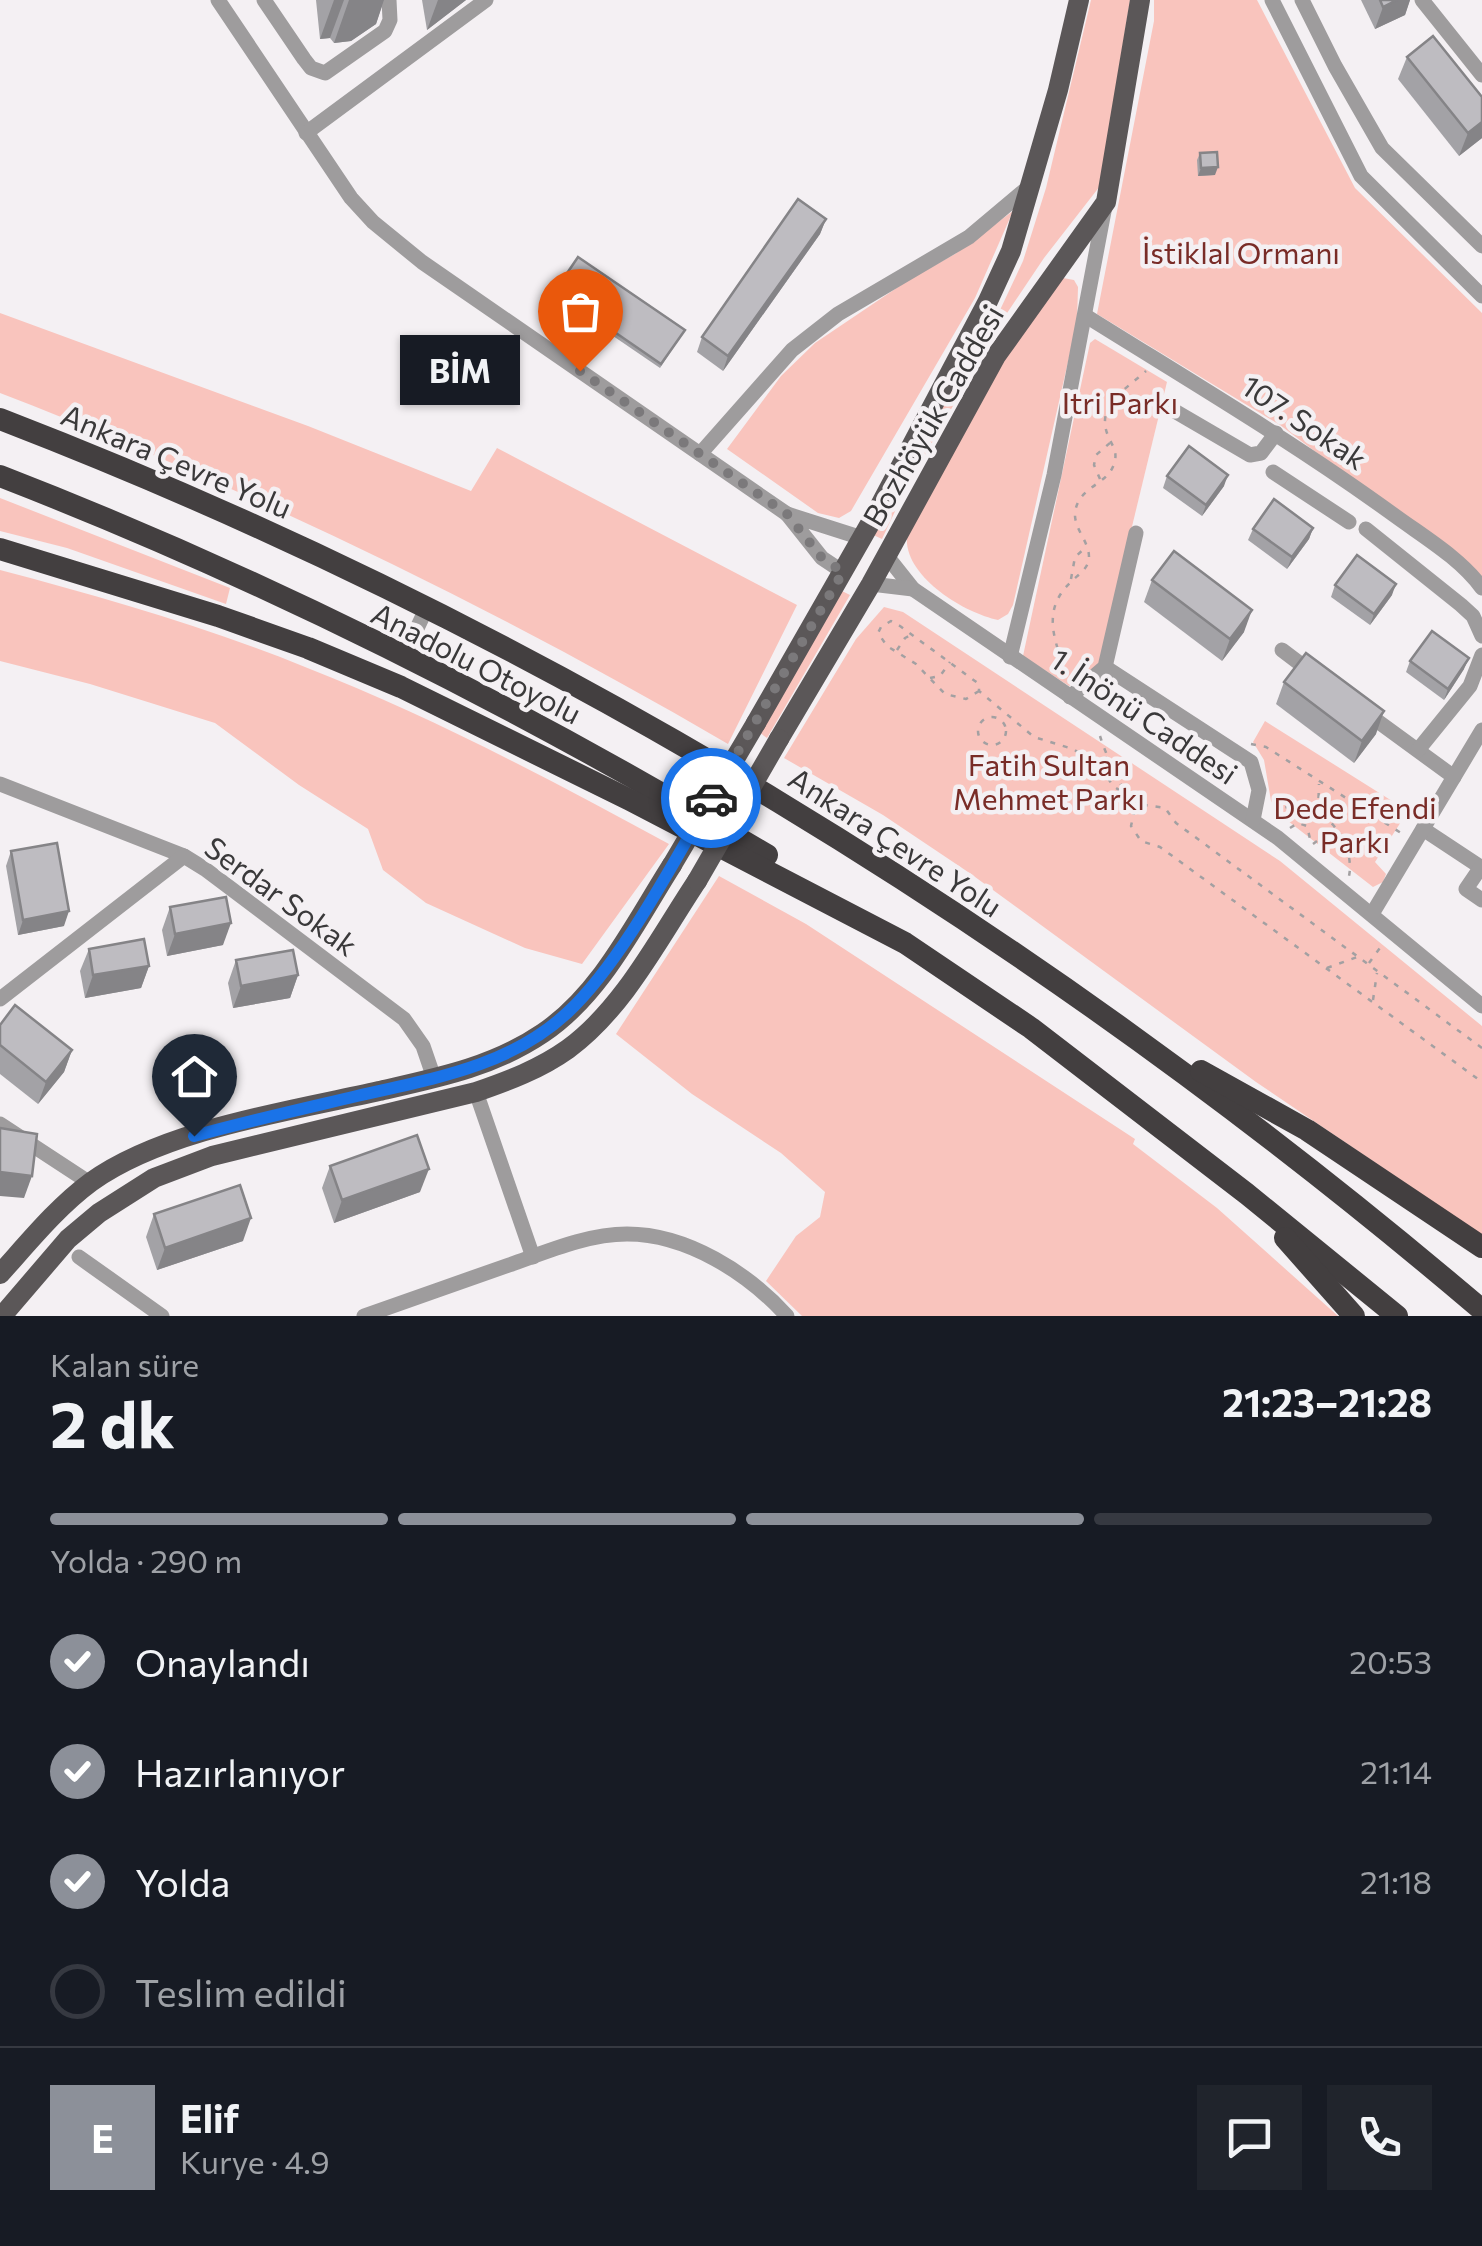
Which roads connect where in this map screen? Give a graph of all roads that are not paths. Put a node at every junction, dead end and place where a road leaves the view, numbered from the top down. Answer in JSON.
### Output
{"nodes":[{"id":1,"x":218,"y":0,"type":"edge"},
{"id":2,"x":264,"y":0,"type":"edge"},
{"id":3,"x":389,"y":0,"type":"edge"},
{"id":4,"x":486,"y":0,"type":"edge"},
{"id":5,"x":1079,"y":0,"type":"edge"},
{"id":6,"x":1140,"y":0,"type":"edge"},
{"id":7,"x":1272,"y":0,"type":"edge"},
{"id":8,"x":1302,"y":0,"type":"edge"},
{"id":9,"x":1422,"y":0,"type":"edge"},
{"id":10,"x":1335,"y":66,"type":"junction"},
{"id":11,"x":1482,"y":75,"type":"edge"},
{"id":12,"x":1312,"y":77,"type":"junction"},
{"id":13,"x":306,"y":133,"type":"junction"},
{"id":14,"x":1031,"y":185,"type":"junction"},
{"id":15,"x":1106,"y":202,"type":"junction"},
{"id":16,"x":1482,"y":246,"type":"edge"},
{"id":17,"x":1071,"y":251,"type":"junction"},
{"id":18,"x":1096,"y":264,"type":"junction"},
{"id":19,"x":1482,"y":296,"type":"edge"},
{"id":20,"x":1086,"y":316,"type":"junction"},
{"id":21,"x":1166,"y":406,"type":"dead end"},
{"id":22,"x":0,"y":418,"type":"edge"},
{"id":23,"x":1276,"y":433,"type":"junction"},
{"id":24,"x":700,"y":454,"type":"junction"},
{"id":25,"x":1332,"y":470,"type":"junction"},
{"id":26,"x":1272,"y":472,"type":"dead end"},
{"id":27,"x":0,"y":476,"type":"edge"},
{"id":28,"x":1313,"y":498,"type":"junction"},
{"id":29,"x":787,"y":514,"type":"junction"},
{"id":30,"x":1349,"y":522,"type":"dead end"},
{"id":31,"x":1366,"y":529,"type":"dead end"},
{"id":32,"x":1136,"y":532,"type":"dead end"},
{"id":33,"x":862,"y":538,"type":"junction"},
{"id":34,"x":0,"y":549,"type":"edge"},
{"id":35,"x":886,"y":556,"type":"junction"},
{"id":36,"x":843,"y":572,"type":"junction"},
{"id":37,"x":871,"y":584,"type":"junction"},
{"id":38,"x":1482,"y":588,"type":"edge"},
{"id":39,"x":913,"y":589,"type":"junction"},
{"id":40,"x":427,"y":607,"type":"junction"},
{"id":41,"x":1482,"y":636,"type":"edge"},
{"id":42,"x":1282,"y":650,"type":"dead end"},
{"id":43,"x":1482,"y":655,"type":"edge"},
{"id":44,"x":404,"y":656,"type":"junction"},
{"id":45,"x":1010,"y":657,"type":"junction"},
{"id":46,"x":1104,"y":667,"type":"junction"},
{"id":47,"x":1327,"y":684,"type":"edge"},
{"id":48,"x":1476,"y":691,"type":"edge"},
{"id":49,"x":1066,"y":694,"type":"junction"},
{"id":50,"x":1357,"y":706,"type":"edge"},
{"id":51,"x":1482,"y":730,"type":"edge"},
{"id":52,"x":1418,"y":750,"type":"junction"},
{"id":53,"x":1454,"y":777,"type":"junction"},
{"id":54,"x":0,"y":784,"type":"edge"},
{"id":55,"x":1253,"y":820,"type":"junction"},
{"id":56,"x":1419,"y":835,"type":"junction"},
{"id":57,"x":184,"y":856,"type":"junction"},
{"id":58,"x":1481,"y":868,"type":"edge"},
{"id":59,"x":1482,"y":900,"type":"edge"},
{"id":60,"x":1372,"y":914,"type":"junction"},
{"id":61,"x":905,"y":943,"type":"junction"},
{"id":62,"x":0,"y":999,"type":"edge"},
{"id":63,"x":1482,"y":1006,"type":"edge"},
{"id":64,"x":1123,"y":1027,"type":"junction"},
{"id":65,"x":434,"y":1078,"type":"junction"},
{"id":66,"x":476,"y":1092,"type":"junction"},
{"id":67,"x":0,"y":1124,"type":"edge"},
{"id":68,"x":90,"y":1183,"type":"junction"},
{"id":69,"x":1247,"y":1194,"type":"junction"},
{"id":70,"x":1482,"y":1247,"type":"edge"},
{"id":71,"x":79,"y":1257,"type":"dead end"},
{"id":72,"x":533,"y":1257,"type":"junction"},
{"id":73,"x":0,"y":1274,"type":"edge"},
{"id":74,"x":1482,"y":1310,"type":"edge"},
{"id":75,"x":2,"y":1316,"type":"edge"},
{"id":76,"x":162,"y":1316,"type":"edge"},
{"id":77,"x":364,"y":1316,"type":"edge"},
{"id":78,"x":786,"y":1316,"type":"edge"},
{"id":79,"x":1354,"y":1316,"type":"edge"},
{"id":80,"x":1396,"y":1316,"type":"edge"}],
"edges":[{"from":1,"to":13,"type":"street"},
{"from":2,"to":3,"type":"street"},
{"from":4,"to":13,"type":"street"},
{"from":5,"to":14,"type":"main road","name":"Bozhöyük Caddesi"},
{"from":6,"to":15,"type":"main road","name":"Bozhöyük Caddesi"},
{"from":7,"to":12,"type":"street"},
{"from":8,"to":10,"type":"street"},
{"from":9,"to":11,"type":"street"},
{"from":10,"to":12,"type":"street"},
{"from":10,"to":16,"type":"street"},
{"from":12,"to":19,"type":"street"},
{"from":13,"to":24,"type":"street"},
{"from":14,"to":24,"type":"street"},
{"from":14,"to":33,"type":"main road","name":"Bozhöyük Caddesi"},
{"from":15,"to":17,"type":"main road","name":"Bozhöyük Caddesi"},
{"from":15,"to":18,"type":"street"},
{"from":17,"to":18,"type":"street"},
{"from":17,"to":35,"type":"main road","name":"Bozhöyük Caddesi"},
{"from":18,"to":20,"type":"street"},
{"from":20,"to":23,"type":"street","name":"107. Sokak"},
{"from":20,"to":45,"type":"street"},
{"from":21,"to":23,"type":"street"},
{"from":22,"to":40,"type":"highway","name":"Ankara Çevre Yolu"},
{"from":23,"to":25,"type":"street","name":"107. Sokak"},
{"from":24,"to":29,"type":"street"},
{"from":25,"to":28,"type":"street"},
{"from":25,"to":38,"type":"street","name":"107. Sokak"},
{"from":26,"to":28,"type":"street"},
{"from":27,"to":44,"type":"highway","name":"Anadolu Otoyolu"},
{"from":28,"to":30,"type":"street"},
{"from":29,"to":33,"type":"street"},
{"from":29,"to":36,"type":"street"},
{"from":31,"to":41,"type":"street"},
{"from":32,"to":46,"type":"street"},
{"from":33,"to":35,"type":"main road"},
{"from":33,"to":36,"type":"main road","name":"Bozhöyük Caddesi"},
{"from":34,"to":61,"type":"highway"},
{"from":35,"to":37,"type":"main road","name":"Bozhöyük Caddesi"},
{"from":35,"to":39,"type":"street","name":"1. İnönü Caddesi"},
{"from":36,"to":37,"type":"main road"},
{"from":36,"to":65,"type":"main road","name":"Bozhöyük Caddesi","bridge":true},
{"from":37,"to":39,"type":"street","name":"1. İnönü Caddesi"},
{"from":37,"to":66,"type":"main road","name":"Bozhöyük Caddesi","bridge":true},
{"from":39,"to":45,"type":"street","name":"1. İnönü Caddesi"},
{"from":40,"to":44,"type":"street"},
{"from":40,"to":64,"type":"highway","name":"Ankara Çevre Yolu"},
{"from":42,"to":47,"type":"street"},
{"from":43,"to":48,"type":"street"},
{"from":44,"to":61,"type":"highway","name":"Anadolu Otoyolu"},
{"from":45,"to":49,"type":"street","name":"1. İnönü Caddesi"},
{"from":46,"to":49,"type":"street"},
{"from":46,"to":55,"type":"street"},
{"from":48,"to":52,"type":"street"},
{"from":49,"to":55,"type":"street","name":"1. İnönü Caddesi"},
{"from":50,"to":52,"type":"street"},
{"from":51,"to":53,"type":"street"},
{"from":52,"to":53,"type":"street"},
{"from":53,"to":56,"type":"street"},
{"from":54,"to":57,"type":"street","name":"Serdar Sokak"},
{"from":55,"to":60,"type":"street","name":"1. İnönü Caddesi"},
{"from":56,"to":58,"type":"street"},
{"from":56,"to":60,"type":"street"},
{"from":57,"to":62,"type":"street"},
{"from":57,"to":65,"type":"street","name":"Serdar Sokak"},
{"from":58,"to":59,"type":"street"},
{"from":60,"to":63,"type":"street","name":"1. İnönü Caddesi"},
{"from":61,"to":69,"type":"highway"},
{"from":64,"to":70,"type":"highway"},
{"from":64,"to":74,"type":"highway","name":"Ankara Çevre Yolu"},
{"from":65,"to":68,"type":"main road","name":"Bozhöyük Caddesi"},
{"from":66,"to":72,"type":"street"},
{"from":66,"to":75,"type":"main road","name":"Bozhöyük Caddesi"},
{"from":67,"to":68,"type":"street"},
{"from":68,"to":73,"type":"main road","name":"Bozhöyük Caddesi"},
{"from":69,"to":79,"type":"highway"},
{"from":69,"to":80,"type":"highway"},
{"from":71,"to":76,"type":"street"},
{"from":72,"to":77,"type":"street"},
{"from":72,"to":78,"type":"street"}]}
